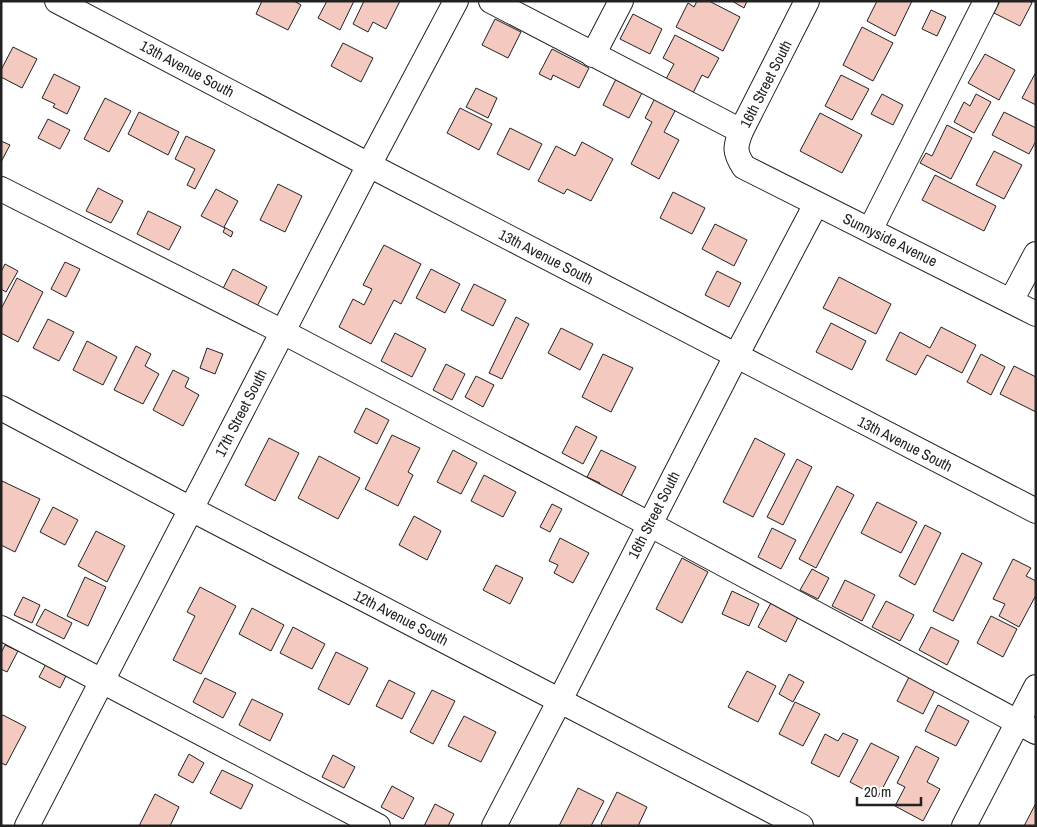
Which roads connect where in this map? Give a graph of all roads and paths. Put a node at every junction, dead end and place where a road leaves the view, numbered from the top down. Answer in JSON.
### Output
{"nodes":[{"id":1,"x":57,"y":1,"type":"edge"},
{"id":2,"x":456,"y":1,"type":"edge"},
{"id":3,"x":491,"y":1,"type":"edge"},
{"id":4,"x":621,"y":1,"type":"edge"},
{"id":5,"x":807,"y":1,"type":"edge"},
{"id":6,"x":986,"y":1,"type":"edge"},
{"id":7,"x":594,"y":55,"type":"junction"},
{"id":8,"x":741,"y":131,"type":"junction"},
{"id":9,"x":369,"y":165,"type":"junction"},
{"id":10,"x":744,"y":167,"type":"joint"},
{"id":11,"x":1,"y":190,"type":"edge"},
{"id":12,"x":816,"y":204,"type":"junction"},
{"id":13,"x":870,"y":230,"type":"junction"},
{"id":14,"x":1036,"y":254,"type":"edge"},
{"id":15,"x":1011,"y":301,"type":"junction"},
{"id":16,"x":1036,"y":314,"type":"edge"},
{"id":17,"x":283,"y":332,"type":"junction"},
{"id":18,"x":736,"y":356,"type":"junction"},
{"id":19,"x":1,"y":408,"type":"edge"},
{"id":20,"x":191,"y":509,"type":"junction"},
{"id":21,"x":1036,"y":511,"type":"edge"},
{"id":22,"x":649,"y":524,"type":"junction"},
{"id":23,"x":1,"y":628,"type":"edge"},
{"id":24,"x":102,"y":681,"type":"junction"},
{"id":25,"x":1036,"y":687,"type":"edge"},
{"id":26,"x":560,"y":700,"type":"junction"},
{"id":27,"x":1027,"y":727,"type":"edge"},
{"id":28,"x":27,"y":826,"type":"edge"},
{"id":29,"x":378,"y":826,"type":"edge"},
{"id":30,"x":494,"y":826,"type":"edge"},
{"id":31,"x":802,"y":826,"type":"edge"},
{"id":32,"x":964,"y":826,"type":"edge"}],
"edges":[{"from":1,"to":9,"type":"street","name":"13th Avenue South"},
{"from":2,"to":9,"type":"street","name":"17th Street South"},
{"from":3,"to":7,"type":"street"},
{"from":4,"to":7,"type":"street"},
{"from":5,"to":8,"type":"street","name":"16th Street South"},
{"from":6,"to":13,"type":"street"},
{"from":7,"to":8,"type":"street"},
{"from":8,"to":10,"type":"street","name":"16th Street South"},
{"from":9,"to":17,"type":"street","name":"17th Street South"},
{"from":9,"to":18,"type":"street","name":"13th Avenue South"},
{"from":10,"to":12,"type":"street","name":"Sunnyside Avenue"},
{"from":11,"to":17,"type":"street"},
{"from":12,"to":13,"type":"street","name":"Sunnyside Avenue"},
{"from":12,"to":18,"type":"street","name":"16th Street South"},
{"from":13,"to":15,"type":"street","name":"Sunnyside Avenue"},
{"from":14,"to":15,"type":"street"},
{"from":15,"to":16,"type":"street","name":"Sunnyside Avenue"},
{"from":17,"to":20,"type":"street","name":"17th Street South"},
{"from":17,"to":22,"type":"street"},
{"from":18,"to":21,"type":"street","name":"13th Avenue South"},
{"from":18,"to":22,"type":"street","name":"16th Street South"},
{"from":19,"to":20,"type":"street","name":"12th Avenue South"},
{"from":20,"to":24,"type":"street","name":"17th Street South"},
{"from":20,"to":26,"type":"street","name":"12th Avenue South"},
{"from":22,"to":26,"type":"street","name":"16th Street South"},
{"from":22,"to":27,"type":"street"},
{"from":23,"to":24,"type":"street"},
{"from":24,"to":28,"type":"street","name":"17th Street South"},
{"from":24,"to":29,"type":"street"},
{"from":25,"to":27,"type":"street"},
{"from":26,"to":30,"type":"street","name":"16th Street South"},
{"from":26,"to":31,"type":"street","name":"12th Avenue South"},
{"from":27,"to":32,"type":"street"}]}
